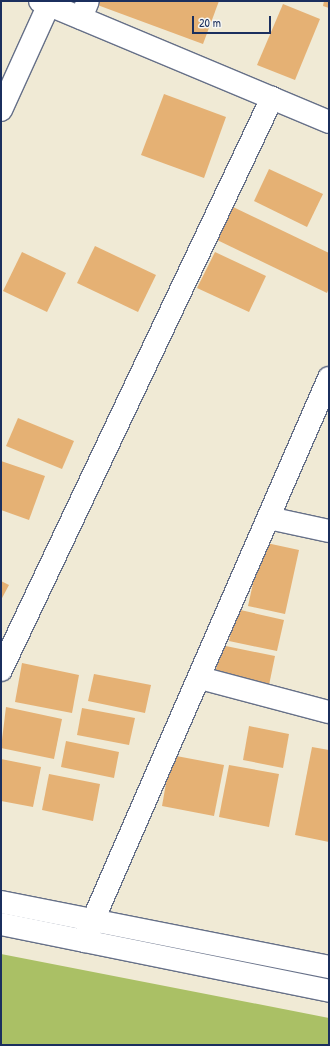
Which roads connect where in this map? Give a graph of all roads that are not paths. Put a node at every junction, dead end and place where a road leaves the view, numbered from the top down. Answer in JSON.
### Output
{"nodes":[{"id":1,"x":44,"y":3,"type":"edge"},
{"id":2,"x":84,"y":9,"type":"edge"},
{"id":3,"x":272,"y":98,"type":"junction"},
{"id":4,"x":1,"y":110,"type":"edge"},
{"id":5,"x":329,"y":122,"type":"edge"},
{"id":6,"x":329,"y":378,"type":"edge"},
{"id":7,"x":269,"y":518,"type":"junction"},
{"id":8,"x":329,"y":531,"type":"edge"},
{"id":9,"x":1,"y":670,"type":"edge"},
{"id":10,"x":200,"y":678,"type":"junction"},
{"id":11,"x":329,"y":712,"type":"edge"},
{"id":12,"x":1,"y":902,"type":"edge"},
{"id":13,"x":92,"y":920,"type":"junction"},
{"id":14,"x":1,"y":924,"type":"edge"},
{"id":15,"x":84,"y":941,"type":"junction"},
{"id":16,"x":329,"y":967,"type":"edge"},
{"id":17,"x":329,"y":991,"type":"edge"}],
"edges":[{"from":1,"to":2,"type":"street"},
{"from":1,"to":4,"type":"street"},
{"from":2,"to":3,"type":"street"},
{"from":3,"to":5,"type":"street"},
{"from":3,"to":9,"type":"street"},
{"from":6,"to":7,"type":"street"},
{"from":7,"to":8,"type":"street"},
{"from":7,"to":10,"type":"street"},
{"from":10,"to":11,"type":"street"},
{"from":10,"to":13,"type":"street"},
{"from":12,"to":13,"type":"street"},
{"from":13,"to":15,"type":"street"},
{"from":13,"to":16,"type":"street"},
{"from":14,"to":15,"type":"street"},
{"from":15,"to":17,"type":"street"}]}
